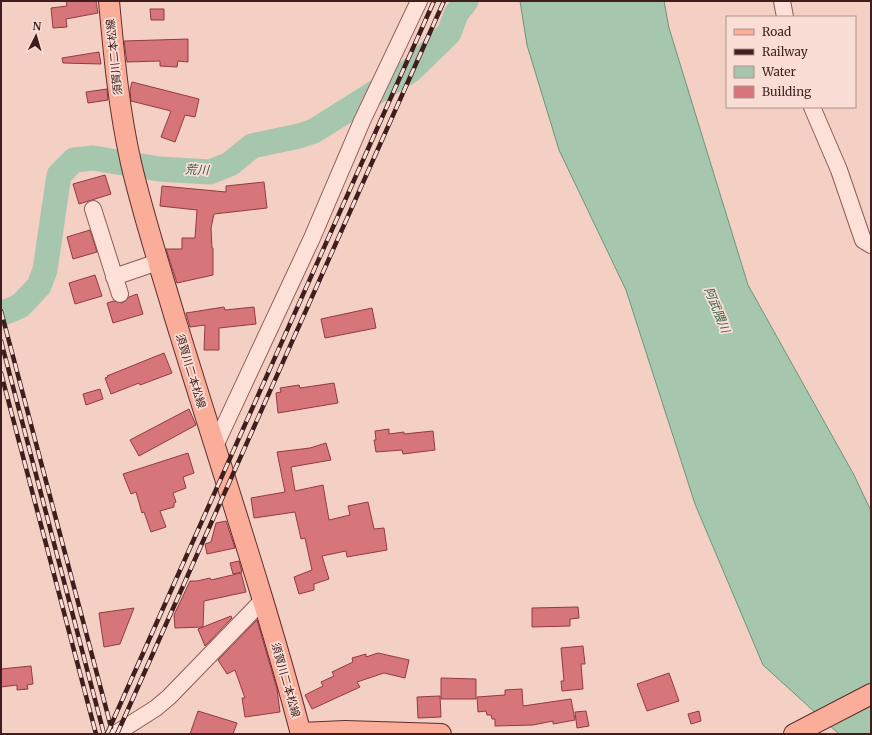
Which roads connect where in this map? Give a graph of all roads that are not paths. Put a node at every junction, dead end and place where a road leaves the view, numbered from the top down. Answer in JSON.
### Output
{"nodes":[{"id":1,"x":108,"y":1,"type":"edge"},
{"id":2,"x":419,"y":1,"type":"edge"},
{"id":3,"x":782,"y":1,"type":"edge"},
{"id":4,"x":785,"y":16,"type":"edge"},
{"id":5,"x":812,"y":108,"type":"edge"},
{"id":6,"x":94,"y":209,"type":"dead end"},
{"id":7,"x":871,"y":245,"type":"edge"},
{"id":8,"x":158,"y":262,"type":"junction"},
{"id":9,"x":114,"y":277,"type":"junction"},
{"id":10,"x":120,"y":294,"type":"dead end"},
{"id":11,"x":214,"y":448,"type":"junction"},
{"id":12,"x":263,"y":600,"type":"junction"},
{"id":13,"x":871,"y":694,"type":"edge"},
{"id":14,"x":802,"y":730,"type":"edge"},
{"id":15,"x":301,"y":733,"type":"edge"},
{"id":16,"x":115,"y":734,"type":"edge"},
{"id":17,"x":441,"y":734,"type":"edge"}],
"edges":[{"from":1,"to":8,"type":"main road","name":"須賀川二本松線"},
{"from":2,"to":11,"type":"street"},
{"from":3,"to":4,"type":"street"},
{"from":5,"to":7,"type":"street"},
{"from":6,"to":9,"type":"street"},
{"from":8,"to":9,"type":"street"},
{"from":8,"to":11,"type":"main road","name":"須賀川二本松線"},
{"from":9,"to":10,"type":"street"},
{"from":11,"to":12,"type":"main road","name":"須賀川二本松線"},
{"from":12,"to":15,"type":"main road","name":"須賀川二本松線"},
{"from":12,"to":16,"type":"street"},
{"from":13,"to":14,"type":"main road"},
{"from":15,"to":17,"type":"main road"}]}
